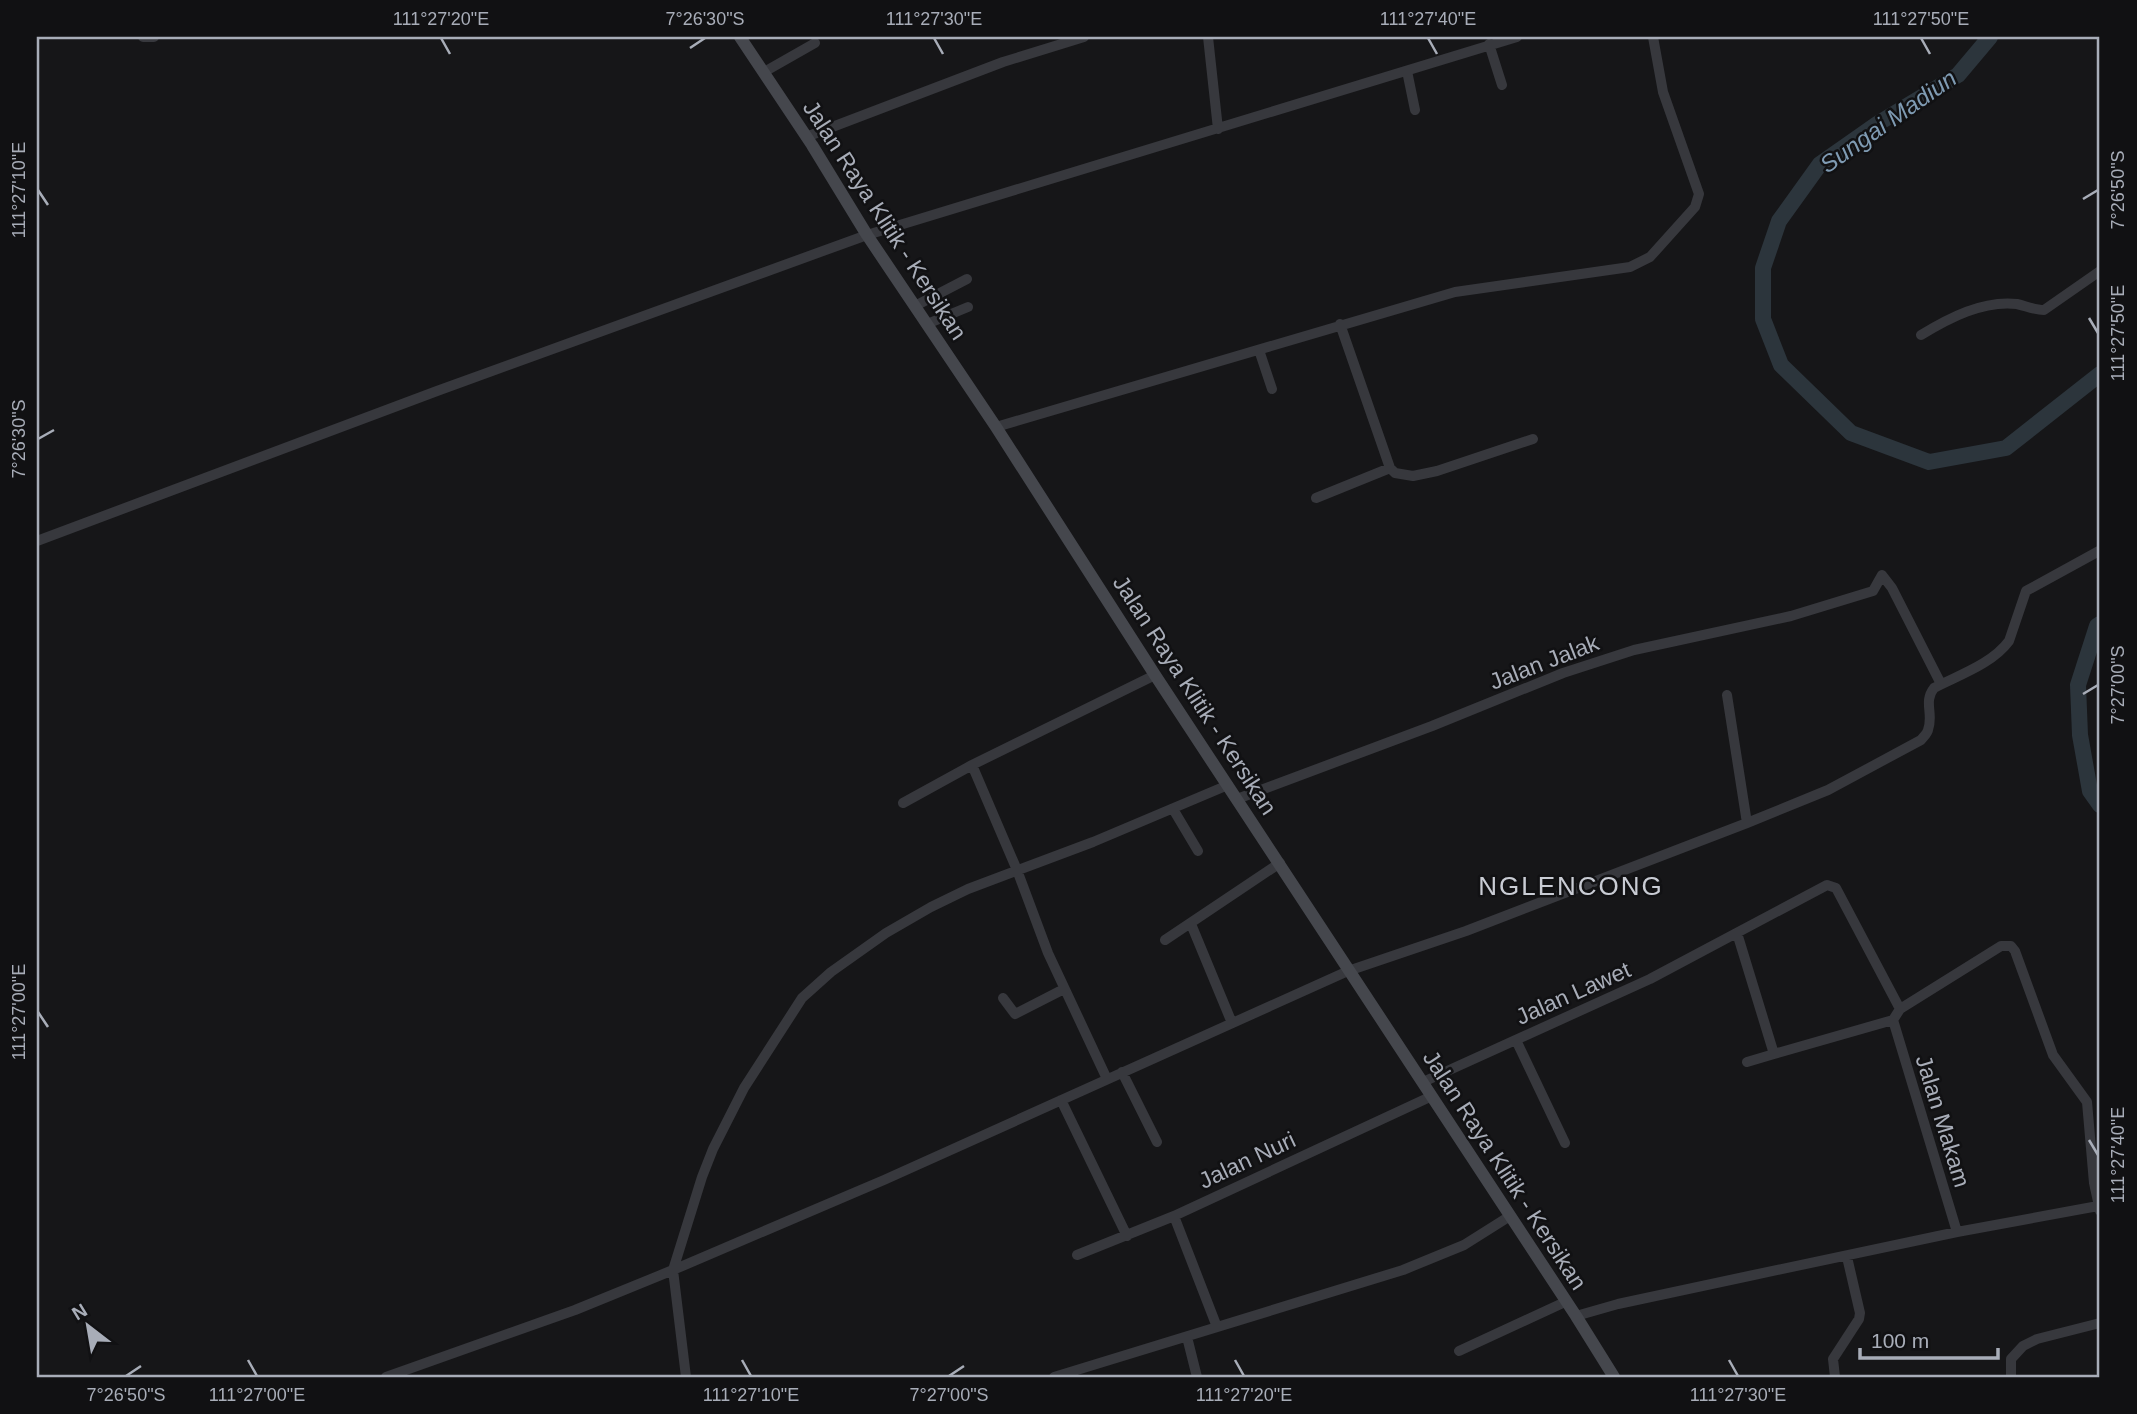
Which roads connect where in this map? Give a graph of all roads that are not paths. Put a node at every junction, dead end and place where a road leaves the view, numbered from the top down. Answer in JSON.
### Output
{"nodes":[{"id":1,"x":143,"y":37,"type":"edge"},
{"id":2,"x":153,"y":37,"type":"edge"},
{"id":3,"x":740,"y":37,"type":"edge"},
{"id":4,"x":1084,"y":37,"type":"edge"},
{"id":5,"x":1208,"y":37,"type":"edge"},
{"id":6,"x":1517,"y":37,"type":"edge"},
{"id":7,"x":1653,"y":37,"type":"edge"},
{"id":8,"x":815,"y":43,"type":"dead end"},
{"id":9,"x":1489,"y":44,"type":"junction"},
{"id":10,"x":1407,"y":71,"type":"junction"},
{"id":11,"x":764,"y":72,"type":"junction"},
{"id":12,"x":1502,"y":85,"type":"dead end"},
{"id":13,"x":1415,"y":110,"type":"dead end"},
{"id":14,"x":1218,"y":129,"type":"junction"},
{"id":15,"x":806,"y":137,"type":"junction"},
{"id":16,"x":867,"y":235,"type":"junction"},
{"id":17,"x":2100,"y":271,"type":"edge"},
{"id":18,"x":967,"y":279,"type":"dead end"},
{"id":19,"x":915,"y":306,"type":"junction"},
{"id":20,"x":968,"y":306,"type":"dead end"},
{"id":21,"x":927,"y":324,"type":"junction"},
{"id":22,"x":1340,"y":324,"type":"junction"},
{"id":23,"x":1921,"y":335,"type":"dead end"},
{"id":24,"x":1259,"y":350,"type":"junction"},
{"id":25,"x":1272,"y":388,"type":"dead end"},
{"id":26,"x":996,"y":427,"type":"junction"},
{"id":27,"x":1533,"y":439,"type":"dead end"},
{"id":28,"x":1390,"y":468,"type":"junction"},
{"id":29,"x":1316,"y":499,"type":"dead end"},
{"id":30,"x":37,"y":541,"type":"edge"},
{"id":31,"x":2099,"y":551,"type":"edge"},
{"id":32,"x":1155,"y":675,"type":"junction"},
{"id":33,"x":1941,"y":684,"type":"junction"},
{"id":34,"x":1727,"y":695,"type":"dead end"},
{"id":35,"x":972,"y":765,"type":"junction"},
{"id":36,"x":1228,"y":785,"type":"junction"},
{"id":37,"x":1237,"y":799,"type":"junction"},
{"id":38,"x":903,"y":803,"type":"dead end"},
{"id":39,"x":1173,"y":809,"type":"junction"},
{"id":40,"x":1747,"y":824,"type":"junction"},
{"id":41,"x":1198,"y":851,"type":"dead end"},
{"id":42,"x":1280,"y":863,"type":"junction"},
{"id":43,"x":1017,"y":870,"type":"junction"},
{"id":44,"x":1191,"y":924,"type":"junction"},
{"id":45,"x":1737,"y":933,"type":"junction"},
{"id":46,"x":1165,"y":940,"type":"dead end"},
{"id":47,"x":1348,"y":971,"type":"junction"},
{"id":48,"x":1064,"y":989,"type":"junction"},
{"id":49,"x":1003,"y":998,"type":"dead end"},
{"id":50,"x":1900,"y":1009,"type":"junction"},
{"id":51,"x":1893,"y":1020,"type":"junction"},
{"id":52,"x":1231,"y":1023,"type":"junction"},
{"id":53,"x":1516,"y":1040,"type":"junction"},
{"id":54,"x":1774,"y":1054,"type":"junction"},
{"id":55,"x":1747,"y":1062,"type":"dead end"},
{"id":56,"x":1122,"y":1072,"type":"junction"},
{"id":57,"x":1107,"y":1079,"type":"junction"},
{"id":58,"x":1423,"y":1082,"type":"junction"},
{"id":59,"x":1432,"y":1096,"type":"junction"},
{"id":60,"x":1061,"y":1100,"type":"junction"},
{"id":61,"x":1157,"y":1142,"type":"dead end"},
{"id":62,"x":1565,"y":1143,"type":"dead end"},
{"id":63,"x":2097,"y":1182,"type":"edge"},
{"id":64,"x":2099,"y":1209,"type":"edge"},
{"id":65,"x":1174,"y":1216,"type":"junction"},
{"id":66,"x":1510,"y":1216,"type":"junction"},
{"id":67,"x":1957,"y":1232,"type":"junction"},
{"id":68,"x":1127,"y":1236,"type":"junction"},
{"id":69,"x":1077,"y":1255,"type":"dead end"},
{"id":70,"x":1847,"y":1257,"type":"junction"},
{"id":71,"x":673,"y":1270,"type":"junction"},
{"id":72,"x":1565,"y":1302,"type":"junction"},
{"id":73,"x":1576,"y":1316,"type":"junction"},
{"id":74,"x":2100,"y":1323,"type":"edge"},
{"id":75,"x":1217,"y":1327,"type":"junction"},
{"id":76,"x":1187,"y":1337,"type":"junction"},
{"id":77,"x":1459,"y":1351,"type":"dead end"},
{"id":78,"x":386,"y":1377,"type":"edge"},
{"id":79,"x":686,"y":1377,"type":"edge"},
{"id":80,"x":1054,"y":1377,"type":"edge"},
{"id":81,"x":1196,"y":1377,"type":"edge"},
{"id":82,"x":1614,"y":1377,"type":"edge"},
{"id":83,"x":1835,"y":1377,"type":"edge"},
{"id":84,"x":2011,"y":1377,"type":"edge"}],
"edges":[{"from":1,"to":2,"type":"street"},
{"from":3,"to":11,"type":"street","name":"Jalan Raya Klitik - Kersikan"},
{"from":4,"to":15,"type":"street"},
{"from":5,"to":14,"type":"street"},
{"from":6,"to":9,"type":"street"},
{"from":7,"to":22,"type":"street"},
{"from":8,"to":11,"type":"street"},
{"from":9,"to":10,"type":"street"},
{"from":9,"to":12,"type":"street"},
{"from":10,"to":13,"type":"street"},
{"from":10,"to":14,"type":"street"},
{"from":11,"to":15,"type":"street","name":"Jalan Raya Klitik - Kersikan"},
{"from":14,"to":16,"type":"street"},
{"from":15,"to":16,"type":"street","name":"Jalan Raya Klitik - Kersikan"},
{"from":16,"to":19,"type":"street","name":"Jalan Raya Klitik - Kersikan"},
{"from":16,"to":30,"type":"street"},
{"from":17,"to":23,"type":"street"},
{"from":18,"to":19,"type":"street"},
{"from":19,"to":21,"type":"street","name":"Jalan Raya Klitik - Kersikan"},
{"from":20,"to":21,"type":"street"},
{"from":21,"to":26,"type":"street","name":"Jalan Raya Klitik - Kersikan"},
{"from":22,"to":24,"type":"street"},
{"from":22,"to":28,"type":"street"},
{"from":24,"to":25,"type":"street"},
{"from":24,"to":26,"type":"street"},
{"from":26,"to":32,"type":"street","name":"Jalan Raya Klitik - Kersikan"},
{"from":27,"to":28,"type":"street"},
{"from":28,"to":29,"type":"street"},
{"from":31,"to":33,"type":"street"},
{"from":32,"to":35,"type":"street"},
{"from":32,"to":36,"type":"street","name":"Jalan Raya Klitik - Kersikan"},
{"from":33,"to":37,"type":"street","name":"Jalan Jalak"},
{"from":33,"to":40,"type":"street"},
{"from":34,"to":40,"type":"street"},
{"from":35,"to":38,"type":"street"},
{"from":35,"to":43,"type":"street"},
{"from":36,"to":37,"type":"street","name":"Jalan Raya Klitik - Kersikan"},
{"from":36,"to":39,"type":"street"},
{"from":37,"to":42,"type":"street","name":"Jalan Raya Klitik - Kersikan"},
{"from":39,"to":41,"type":"street"},
{"from":39,"to":43,"type":"street"},
{"from":40,"to":47,"type":"street"},
{"from":42,"to":44,"type":"street"},
{"from":42,"to":47,"type":"street","name":"Jalan Raya Klitik - Kersikan"},
{"from":43,"to":48,"type":"street"},
{"from":43,"to":71,"type":"street"},
{"from":44,"to":46,"type":"street"},
{"from":44,"to":52,"type":"street"},
{"from":45,"to":50,"type":"street","name":"Jalan Lawet"},
{"from":45,"to":53,"type":"street","name":"Jalan Lawet"},
{"from":45,"to":54,"type":"street"},
{"from":47,"to":52,"type":"street"},
{"from":47,"to":58,"type":"street","name":"Jalan Raya Klitik - Kersikan"},
{"from":48,"to":49,"type":"street"},
{"from":48,"to":57,"type":"street"},
{"from":50,"to":51,"type":"street"},
{"from":50,"to":63,"type":"street"},
{"from":51,"to":54,"type":"street"},
{"from":51,"to":67,"type":"street","name":"Jalan Makam"},
{"from":52,"to":56,"type":"street"},
{"from":53,"to":58,"type":"street","name":"Jalan Lawet"},
{"from":53,"to":62,"type":"street"},
{"from":54,"to":55,"type":"street"},
{"from":56,"to":57,"type":"street"},
{"from":56,"to":61,"type":"street"},
{"from":57,"to":60,"type":"street"},
{"from":58,"to":59,"type":"street","name":"Jalan Raya Klitik - Kersikan"},
{"from":59,"to":65,"type":"street","name":"Jalan Nuri"},
{"from":59,"to":66,"type":"street","name":"Jalan Raya Klitik - Kersikan"},
{"from":60,"to":68,"type":"street"},
{"from":60,"to":71,"type":"street"},
{"from":63,"to":64,"type":"street"},
{"from":64,"to":67,"type":"street"},
{"from":65,"to":68,"type":"street","name":"Jalan Nuri"},
{"from":65,"to":75,"type":"street"},
{"from":66,"to":72,"type":"street","name":"Jalan Raya Klitik - Kersikan"},
{"from":66,"to":75,"type":"street"},
{"from":67,"to":70,"type":"street"},
{"from":68,"to":69,"type":"street","name":"Jalan Nuri"},
{"from":70,"to":73,"type":"street"},
{"from":70,"to":83,"type":"street"},
{"from":71,"to":78,"type":"street"},
{"from":71,"to":79,"type":"street"},
{"from":72,"to":73,"type":"street","name":"Jalan Raya Klitik - Kersikan"},
{"from":72,"to":77,"type":"street"},
{"from":73,"to":82,"type":"street","name":"Jalan Raya Klitik - Kersikan"},
{"from":74,"to":84,"type":"street"},
{"from":75,"to":76,"type":"street"},
{"from":76,"to":80,"type":"street"},
{"from":76,"to":81,"type":"street"}]}
